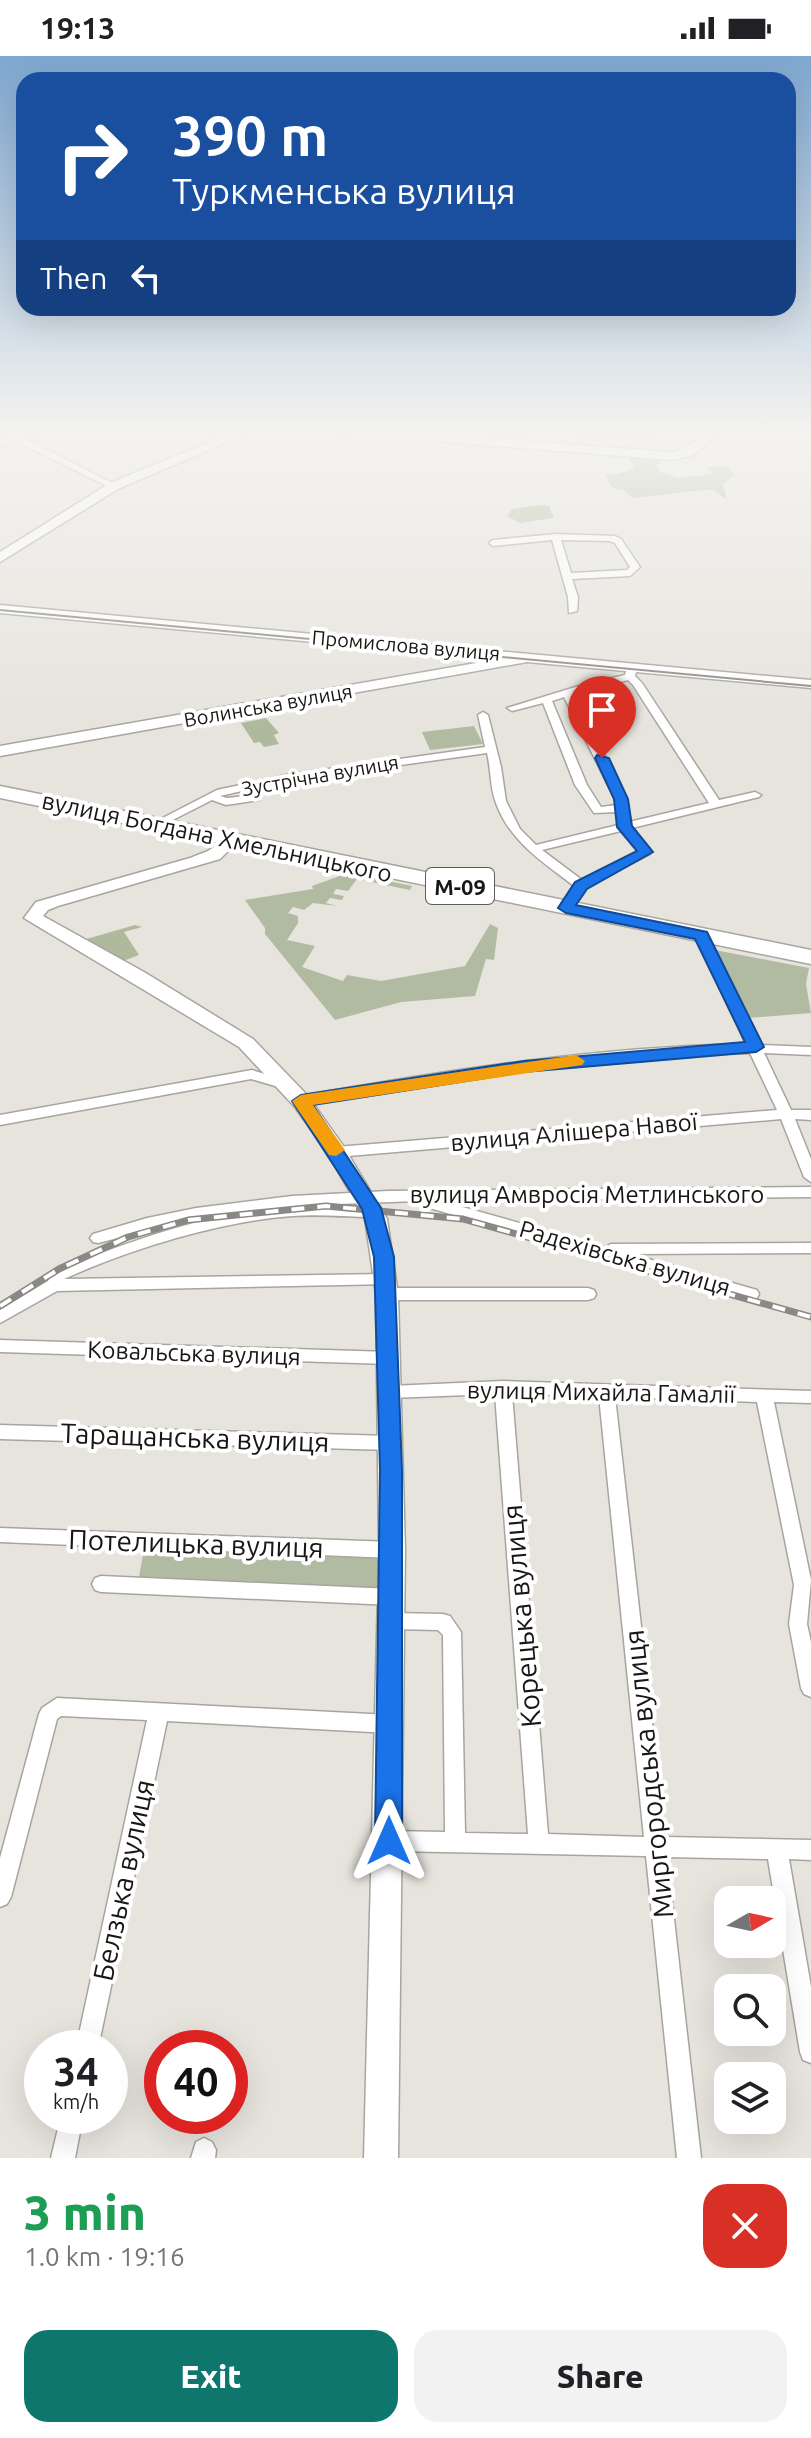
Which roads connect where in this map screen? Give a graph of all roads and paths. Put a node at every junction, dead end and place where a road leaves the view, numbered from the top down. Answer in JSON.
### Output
{"nodes":[{"id":1,"x":47,"y":528,"type":"edge"},
{"id":2,"x":556,"y":537,"type":"junction"},
{"id":3,"x":493,"y":543,"type":"dead end"},
{"id":4,"x":0,"y":558,"type":"edge"},
{"id":5,"x":567,"y":576,"type":"junction"},
{"id":6,"x":0,"y":609,"type":"edge"},
{"id":7,"x":572,"y":611,"type":"dead end"},
{"id":8,"x":536,"y":657,"type":"junction"},
{"id":9,"x":631,"y":672,"type":"junction"},
{"id":10,"x":811,"y":684,"type":"edge"},
{"id":11,"x":568,"y":694,"type":"junction"},
{"id":12,"x":547,"y":700,"type":"junction"},
{"id":13,"x":512,"y":708,"type":"dead end"},
{"id":14,"x":483,"y":715,"type":"dead end"},
{"id":15,"x":491,"y":749,"type":"junction"},
{"id":16,"x":0,"y":751,"type":"edge"},
{"id":17,"x":0,"y":792,"type":"edge"},
{"id":18,"x":755,"y":795,"type":"dead end"},
{"id":19,"x":211,"y":796,"type":"junction"},
{"id":20,"x":255,"y":798,"type":"dead end"},
{"id":21,"x":716,"y":804,"type":"junction"},
{"id":22,"x":622,"y":808,"type":"junction"},
{"id":23,"x":155,"y":825,"type":"junction"},
{"id":24,"x":624,"y":827,"type":"junction"},
{"id":25,"x":231,"y":840,"type":"junction"},
{"id":26,"x":533,"y":849,"type":"junction"},
{"id":27,"x":581,"y":885,"type":"junction"},
{"id":28,"x":566,"y":908,"type":"junction"},
{"id":29,"x":701,"y":935,"type":"junction"},
{"id":30,"x":811,"y":957,"type":"edge"},
{"id":31,"x":246,"y":1043,"type":"junction"},
{"id":32,"x":756,"y":1047,"type":"junction"},
{"id":33,"x":811,"y":1051,"type":"edge"},
{"id":34,"x":238,"y":1076,"type":"junction"},
{"id":35,"x":293,"y":1094,"type":"junction"},
{"id":36,"x":786,"y":1114,"type":"junction"},
{"id":37,"x":811,"y":1115,"type":"edge"},
{"id":38,"x":0,"y":1120,"type":"edge"},
{"id":39,"x":337,"y":1152,"type":"junction"},
{"id":40,"x":811,"y":1177,"type":"edge"},
{"id":41,"x":811,"y":1192,"type":"edge"},
{"id":42,"x":407,"y":1196,"type":"junction"},
{"id":43,"x":368,"y":1203,"type":"junction"},
{"id":44,"x":98,"y":1238,"type":"dead end"},
{"id":45,"x":811,"y":1248,"type":"edge"},
{"id":46,"x":594,"y":1249,"type":"junction"},
{"id":47,"x":54,"y":1285,"type":"junction"},
{"id":48,"x":386,"y":1287,"type":"junction"},
{"id":49,"x":588,"y":1294,"type":"dead end"},
{"id":50,"x":751,"y":1294,"type":"dead end"},
{"id":51,"x":0,"y":1317,"type":"edge"},
{"id":52,"x":0,"y":1346,"type":"edge"},
{"id":53,"x":389,"y":1358,"type":"junction"},
{"id":54,"x":503,"y":1387,"type":"junction"},
{"id":55,"x":606,"y":1389,"type":"junction"},
{"id":56,"x":390,"y":1392,"type":"junction"},
{"id":57,"x":764,"y":1395,"type":"junction"},
{"id":58,"x":811,"y":1397,"type":"edge"},
{"id":59,"x":0,"y":1432,"type":"edge"},
{"id":60,"x":391,"y":1443,"type":"junction"},
{"id":61,"x":0,"y":1535,"type":"edge"},
{"id":62,"x":392,"y":1550,"type":"junction"},
{"id":63,"x":101,"y":1584,"type":"dead end"},
{"id":64,"x":392,"y":1609,"type":"junction"},
{"id":65,"x":811,"y":1688,"type":"edge"},
{"id":66,"x":159,"y":1712,"type":"junction"},
{"id":67,"x":390,"y":1724,"type":"junction"},
{"id":68,"x":389,"y":1841,"type":"junction"},
{"id":69,"x":455,"y":1843,"type":"junction"},
{"id":70,"x":539,"y":1845,"type":"junction"},
{"id":71,"x":657,"y":1847,"type":"junction"},
{"id":72,"x":777,"y":1849,"type":"junction"},
{"id":73,"x":811,"y":1850,"type":"edge"},
{"id":74,"x":0,"y":1897,"type":"edge"},
{"id":75,"x":91,"y":2030,"type":"edge"},
{"id":76,"x":811,"y":2052,"type":"edge"},
{"id":77,"x":68,"y":2134,"type":"edge"},
{"id":78,"x":63,"y":2158,"type":"edge"},
{"id":79,"x":381,"y":2158,"type":"edge"},
{"id":80,"x":689,"y":2158,"type":"edge"}],
"edges":[{"from":1,"to":4,"type":"street"},
{"from":2,"to":3,"type":"street"},
{"from":2,"to":5,"type":"street"},
{"from":2,"to":5,"type":"street"},
{"from":5,"to":7,"type":"street"},
{"from":6,"to":8,"type":"street","name":"Промислова вулиця"},
{"from":8,"to":9,"type":"street","name":"Промислова вулиця"},
{"from":8,"to":16,"type":"street","name":"Волинська вулиця"},
{"from":9,"to":10,"type":"street","name":"Промислова вулиця"},
{"from":9,"to":11,"type":"street"},
{"from":9,"to":21,"type":"street"},
{"from":11,"to":12,"type":"street"},
{"from":11,"to":22,"type":"street"},
{"from":12,"to":13,"type":"street"},
{"from":12,"to":22,"type":"street"},
{"from":14,"to":15,"type":"street"},
{"from":15,"to":19,"type":"street","name":"Зустрічна вулиця"},
{"from":15,"to":26,"type":"street"},
{"from":17,"to":23,"type":"main road","name":"вулиця Богдана Хмельницького","number":"М-09"},
{"from":18,"to":21,"type":"street"},
{"from":19,"to":20,"type":"street"},
{"from":19,"to":23,"type":"street","name":"Зустрічна вулиця"},
{"from":21,"to":24,"type":"street"},
{"from":22,"to":24,"type":"street"},
{"from":23,"to":25,"type":"main road","name":"вулиця Богдана Хмельницького","number":"М-09"},
{"from":24,"to":26,"type":"street"},
{"from":24,"to":27,"type":"street"},
{"from":25,"to":28,"type":"main road","name":"вулиця Богдана Хмельницького","number":"М-09"},
{"from":25,"to":31,"type":"street"},
{"from":26,"to":27,"type":"street"},
{"from":27,"to":28,"type":"street"},
{"from":28,"to":29,"type":"main road","name":"вулиця Богдана Хмельницького","number":"М-09"},
{"from":29,"to":30,"type":"main road","name":"вулиця Богдана Хмельницького","number":"М-09"},
{"from":29,"to":32,"type":"street"},
{"from":31,"to":34,"type":"street"},
{"from":31,"to":35,"type":"street"},
{"from":32,"to":33,"type":"street"},
{"from":32,"to":35,"type":"street"},
{"from":32,"to":36,"type":"street"},
{"from":34,"to":35,"type":"street"},
{"from":34,"to":38,"type":"street"},
{"from":35,"to":39,"type":"street"},
{"from":36,"to":37,"type":"street","name":"вулиця Алішера Навої"},
{"from":36,"to":39,"type":"street","name":"вулиця Алішера Навої"},
{"from":36,"to":40,"type":"street"},
{"from":39,"to":43,"type":"street"},
{"from":41,"to":42,"type":"street","name":"вулиця Амвросія Метлинського"},
{"from":42,"to":43,"type":"street","name":"вулиця Амвросія Метлинського"},
{"from":42,"to":46,"type":"street","name":"Радехівська вулиця"},
{"from":43,"to":44,"type":"street"},
{"from":43,"to":47,"type":"street"},
{"from":43,"to":48,"type":"street"},
{"from":45,"to":46,"type":"street"},
{"from":46,"to":50,"type":"street","name":"Радехівська вулиця"},
{"from":47,"to":48,"type":"street"},
{"from":47,"to":51,"type":"street"},
{"from":48,"to":49,"type":"street"},
{"from":48,"to":53,"type":"street"},
{"from":52,"to":53,"type":"street","name":"Ковальська вулиця"},
{"from":53,"to":56,"type":"street"},
{"from":54,"to":55,"type":"street","name":"вулиця Михайла Гамалії"},
{"from":54,"to":56,"type":"street","name":"вулиця Михайла Гамалії"},
{"from":54,"to":70,"type":"street","name":"Корецька вулиця"},
{"from":55,"to":57,"type":"street","name":"вулиця Михайла Гамалії"},
{"from":55,"to":71,"type":"street","name":"Миргородська вулиця"},
{"from":56,"to":60,"type":"street"},
{"from":57,"to":58,"type":"street","name":"вулиця Михайла Гамалії"},
{"from":57,"to":65,"type":"street"},
{"from":59,"to":60,"type":"street","name":"Таращанська вулиця"},
{"from":60,"to":62,"type":"street"},
{"from":61,"to":62,"type":"street","name":"Потелицька вулиця"},
{"from":62,"to":64,"type":"street"},
{"from":63,"to":64,"type":"street"},
{"from":64,"to":67,"type":"street"},
{"from":64,"to":69,"type":"street"},
{"from":66,"to":67,"type":"street"},
{"from":66,"to":74,"type":"street"},
{"from":66,"to":75,"type":"street","name":"Белзька вулиця"},
{"from":67,"to":68,"type":"street"},
{"from":68,"to":69,"type":"street"},
{"from":68,"to":79,"type":"street"},
{"from":69,"to":70,"type":"street"},
{"from":70,"to":71,"type":"street"},
{"from":71,"to":72,"type":"street"},
{"from":71,"to":80,"type":"street","name":"Миргородська вулиця"},
{"from":72,"to":73,"type":"street"},
{"from":72,"to":76,"type":"street"},
{"from":77,"to":78,"type":"street"}]}
